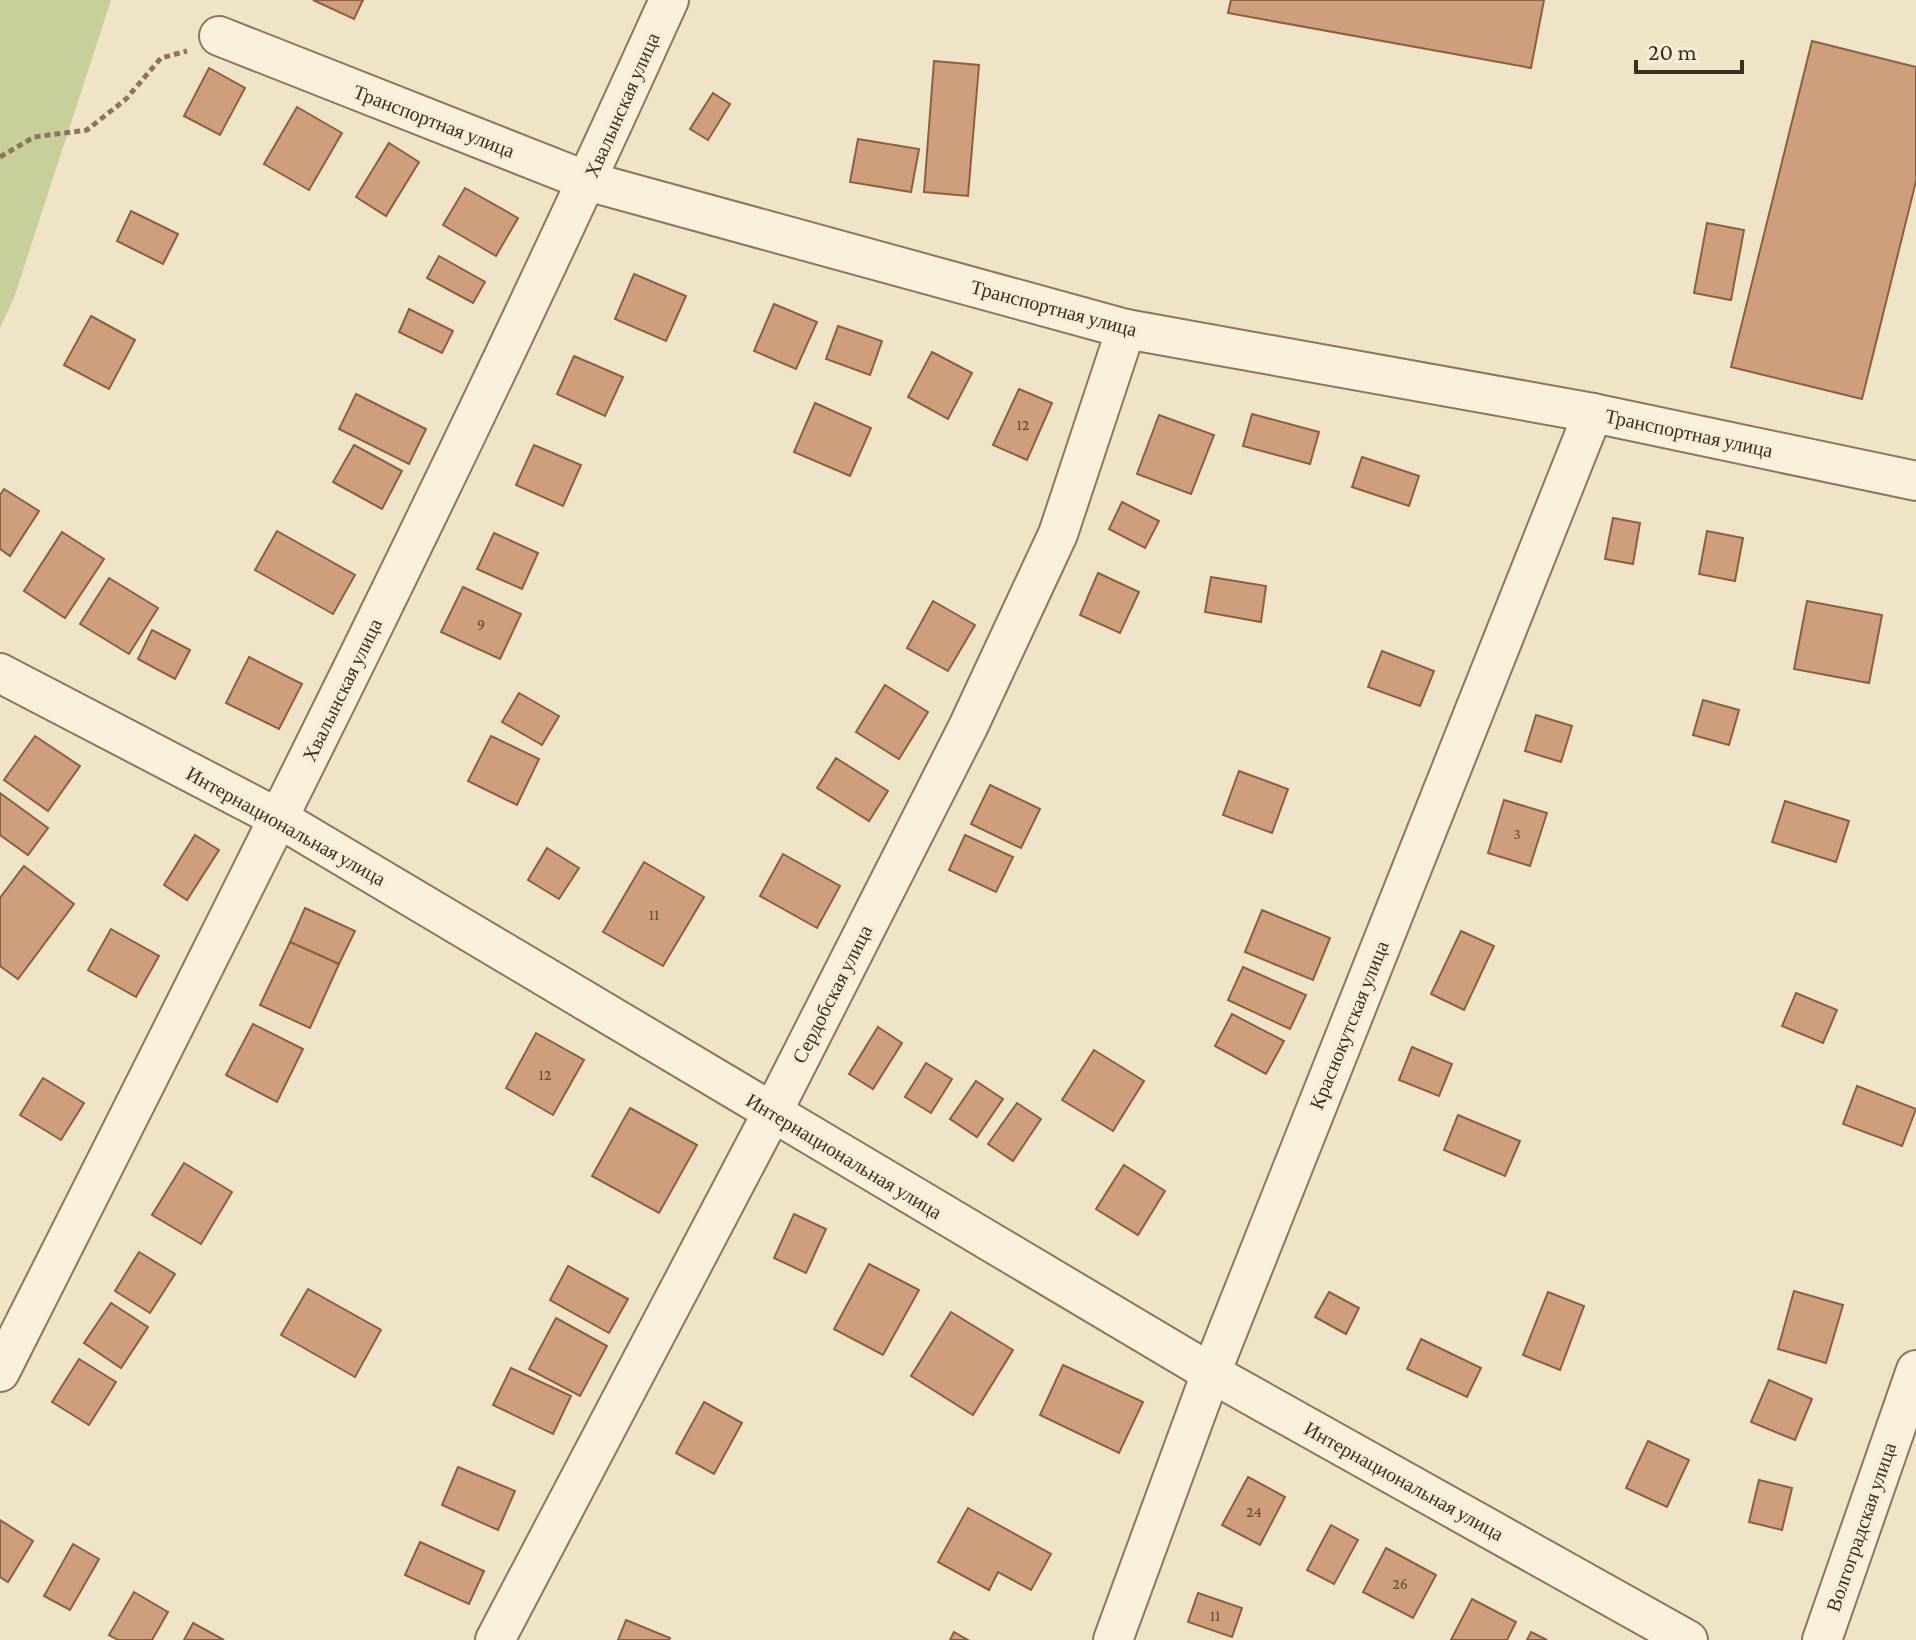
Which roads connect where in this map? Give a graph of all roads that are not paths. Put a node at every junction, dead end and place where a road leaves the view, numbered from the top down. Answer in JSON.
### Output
{"nodes":[{"id":1,"x":669,"y":0,"type":"edge"},
{"id":2,"x":219,"y":36,"type":"road end"},
{"id":3,"x":587,"y":181,"type":"junction"},
{"id":4,"x":1126,"y":329,"type":"junction"},
{"id":5,"x":1593,"y":413,"type":"junction"},
{"id":6,"x":1916,"y":481,"type":"edge"},
{"id":7,"x":0,"y":673,"type":"edge"},
{"id":8,"x":280,"y":819,"type":"junction"},
{"id":9,"x":772,"y":1113,"type":"junction"},
{"id":10,"x":1916,"y":1370,"type":"edge"},
{"id":11,"x":0,"y":1372,"type":"edge"},
{"id":12,"x":1211,"y":1373,"type":"junction"},
{"id":13,"x":495,"y":1640,"type":"edge"},
{"id":14,"x":1113,"y":1640,"type":"edge"},
{"id":15,"x":1688,"y":1640,"type":"edge"},
{"id":16,"x":1822,"y":1640,"type":"edge"}],
"edges":[{"from":1,"to":3,"type":"street","name":"Хвалынская улица"},
{"from":2,"to":3,"type":"street","name":"Транспортная улица"},
{"from":3,"to":4,"type":"street","name":"Транспортная улица"},
{"from":3,"to":8,"type":"street","name":"Хвалынская улица"},
{"from":4,"to":5,"type":"street","name":"Транспортная улица"},
{"from":4,"to":9,"type":"street","name":"Сердобская улица"},
{"from":5,"to":6,"type":"street","name":"Транспортная улица"},
{"from":5,"to":12,"type":"street","name":"Краснокутская улица"},
{"from":7,"to":8,"type":"street","name":"Интернациональная улица"},
{"from":8,"to":9,"type":"street","name":"Интернациональная улица"},
{"from":8,"to":11,"type":"street","name":"Хвалынская улица"},
{"from":9,"to":12,"type":"street","name":"Интернациональная улица"},
{"from":9,"to":13,"type":"street","name":"Сердобская улица"},
{"from":10,"to":16,"type":"street","name":"Волгоградская улица"},
{"from":12,"to":14,"type":"street","name":"Краснокутская улица"},
{"from":12,"to":15,"type":"street","name":"Интернациональная улица"}]}
